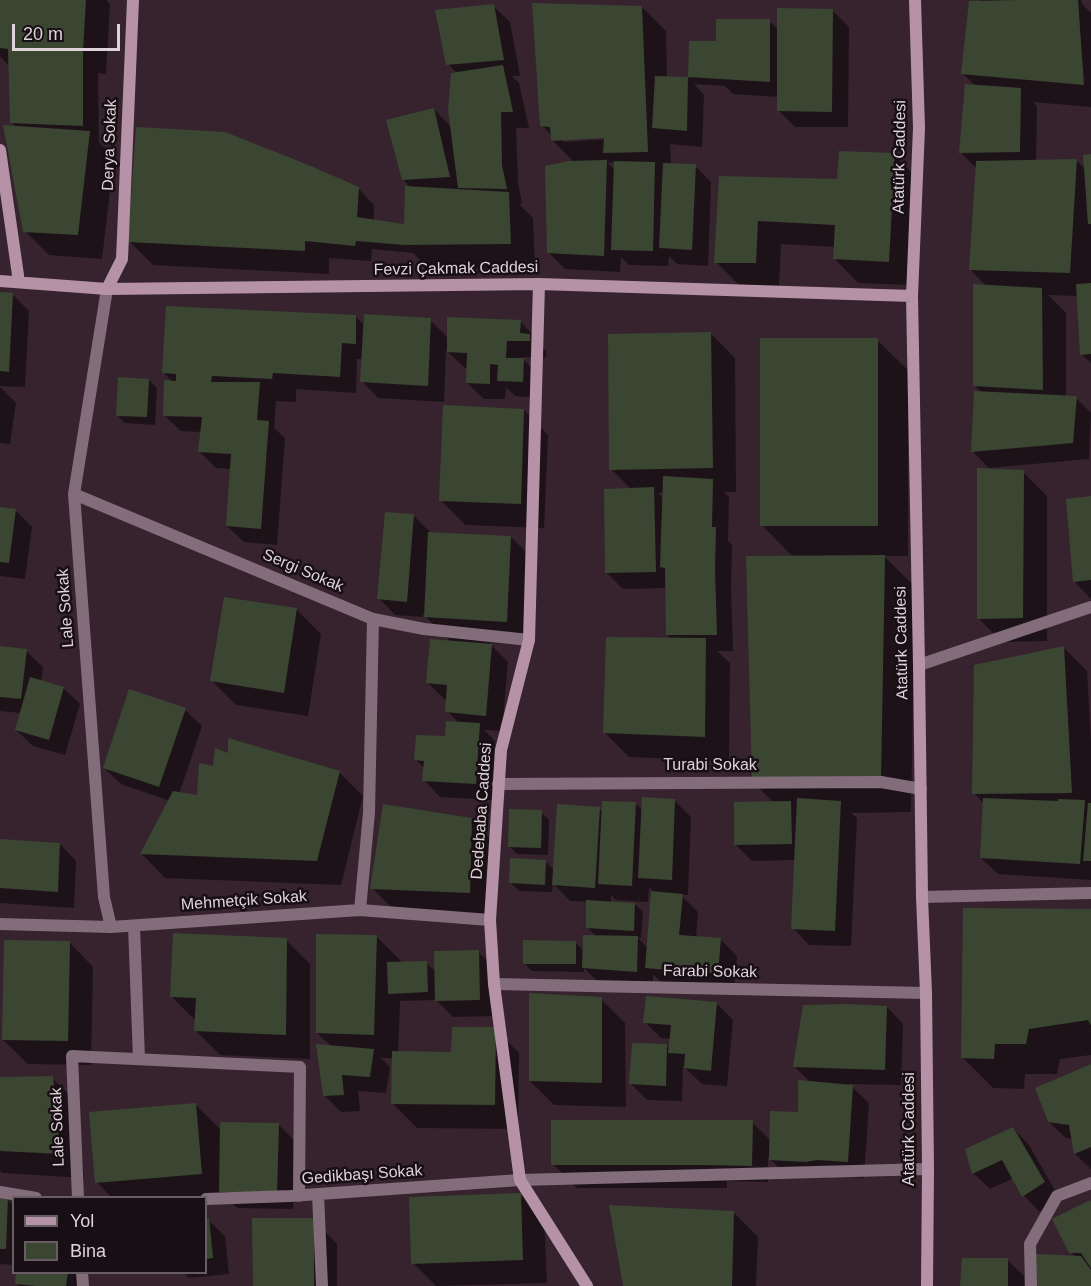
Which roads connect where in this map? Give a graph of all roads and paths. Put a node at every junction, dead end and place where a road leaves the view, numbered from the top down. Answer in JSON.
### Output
{"nodes":[{"id":1,"x":133,"y":0,"type":"edge"},
{"id":2,"x":915,"y":0,"type":"edge"},
{"id":3,"x":0,"y":150,"type":"edge"},
{"id":4,"x":0,"y":281,"type":"edge"},
{"id":5,"x":19,"y":282,"type":"junction"},
{"id":6,"x":539,"y":284,"type":"junction"},
{"id":7,"x":107,"y":289,"type":"junction"},
{"id":8,"x":912,"y":296,"type":"junction"},
{"id":9,"x":74,"y":494,"type":"junction"},
{"id":10,"x":1091,"y":607,"type":"edge"},
{"id":11,"x":373,"y":619,"type":"junction"},
{"id":12,"x":529,"y":640,"type":"junction"},
{"id":13,"x":919,"y":665,"type":"junction"},
{"id":14,"x":498,"y":784,"type":"junction"},
{"id":15,"x":921,"y":789,"type":"junction"},
{"id":16,"x":1091,"y":893,"type":"edge"},
{"id":17,"x":922,"y":897,"type":"junction"},
{"id":18,"x":360,"y":910,"type":"junction"},
{"id":19,"x":490,"y":920,"type":"junction"},
{"id":20,"x":0,"y":924,"type":"edge"},
{"id":21,"x":134,"y":926,"type":"junction"},
{"id":22,"x":111,"y":927,"type":"junction"},
{"id":23,"x":494,"y":984,"type":"junction"},
{"id":24,"x":926,"y":993,"type":"junction"},
{"id":25,"x":139,"y":1059,"type":"junction"},
{"id":26,"x":928,"y":1169,"type":"junction"},
{"id":27,"x":520,"y":1180,"type":"junction"},
{"id":28,"x":1091,"y":1183,"type":"edge"},
{"id":29,"x":0,"y":1192,"type":"edge"},
{"id":30,"x":318,"y":1194,"type":"junction"},
{"id":31,"x":29,"y":1196,"type":"edge"},
{"id":32,"x":78,"y":1196,"type":"edge"},
{"id":33,"x":299,"y":1196,"type":"junction"},
{"id":34,"x":207,"y":1199,"type":"edge"},
{"id":35,"x":322,"y":1286,"type":"edge"},
{"id":36,"x":587,"y":1286,"type":"edge"},
{"id":37,"x":927,"y":1286,"type":"edge"},
{"id":38,"x":1031,"y":1286,"type":"edge"}],
"edges":[{"from":1,"to":7,"type":"street","name":"Derya Sokak"},
{"from":2,"to":8,"type":"street","name":"Atatürk Caddesi"},
{"from":3,"to":5,"type":"street"},
{"from":4,"to":5,"type":"street","name":"Fevzi Çakmak Caddesi"},
{"from":5,"to":7,"type":"street","name":"Fevzi Çakmak Caddesi"},
{"from":6,"to":7,"type":"street","name":"Fevzi Çakmak Caddesi"},
{"from":6,"to":8,"type":"street","name":"Fevzi Çakmak Caddesi"},
{"from":6,"to":12,"type":"street","name":"Dedebaba Caddesi"},
{"from":7,"to":9,"type":"street","name":"Lale Sokak"},
{"from":8,"to":13,"type":"street","name":"Atatürk Caddesi"},
{"from":9,"to":11,"type":"street","name":"Sergi Sokak"},
{"from":9,"to":22,"type":"street","name":"Lale Sokak"},
{"from":10,"to":13,"type":"street"},
{"from":11,"to":12,"type":"street","name":"Sergi Sokak"},
{"from":11,"to":18,"type":"street"},
{"from":12,"to":14,"type":"street","name":"Dedebaba Caddesi"},
{"from":13,"to":15,"type":"street","name":"Atatürk Caddesi"},
{"from":14,"to":15,"type":"street","name":"Turabi Sokak"},
{"from":14,"to":19,"type":"street","name":"Dedebaba Caddesi"},
{"from":15,"to":17,"type":"street","name":"Atatürk Caddesi"},
{"from":16,"to":17,"type":"street"},
{"from":17,"to":24,"type":"street","name":"Atatürk Caddesi"},
{"from":18,"to":19,"type":"street","name":"Mehmetçik Sokak"},
{"from":18,"to":21,"type":"street","name":"Mehmetçik Sokak"},
{"from":19,"to":23,"type":"street","name":"Dedebaba Caddesi"},
{"from":20,"to":22,"type":"street","name":"Mehmetçik Sokak"},
{"from":21,"to":22,"type":"street","name":"Mehmetçik Sokak"},
{"from":21,"to":25,"type":"street"},
{"from":23,"to":24,"type":"street","name":"Farabi Sokak"},
{"from":23,"to":27,"type":"street","name":"Dedebaba Caddesi"},
{"from":24,"to":26,"type":"street","name":"Atatürk Caddesi"},
{"from":25,"to":32,"type":"street","name":"Lale Sokak"},
{"from":25,"to":33,"type":"street"},
{"from":26,"to":27,"type":"street","name":"Gedikbaşı Sokak"},
{"from":26,"to":37,"type":"street","name":"Atatürk Caddesi"},
{"from":27,"to":30,"type":"street","name":"Gedikbaşı Sokak"},
{"from":27,"to":36,"type":"street","name":"Dedebaba Caddesi"},
{"from":28,"to":38,"type":"street"},
{"from":29,"to":31,"type":"street"},
{"from":30,"to":33,"type":"street","name":"Gedikbaşı Sokak"},
{"from":30,"to":35,"type":"street"},
{"from":33,"to":34,"type":"street","name":"Gedikbaşı Sokak"}]}
